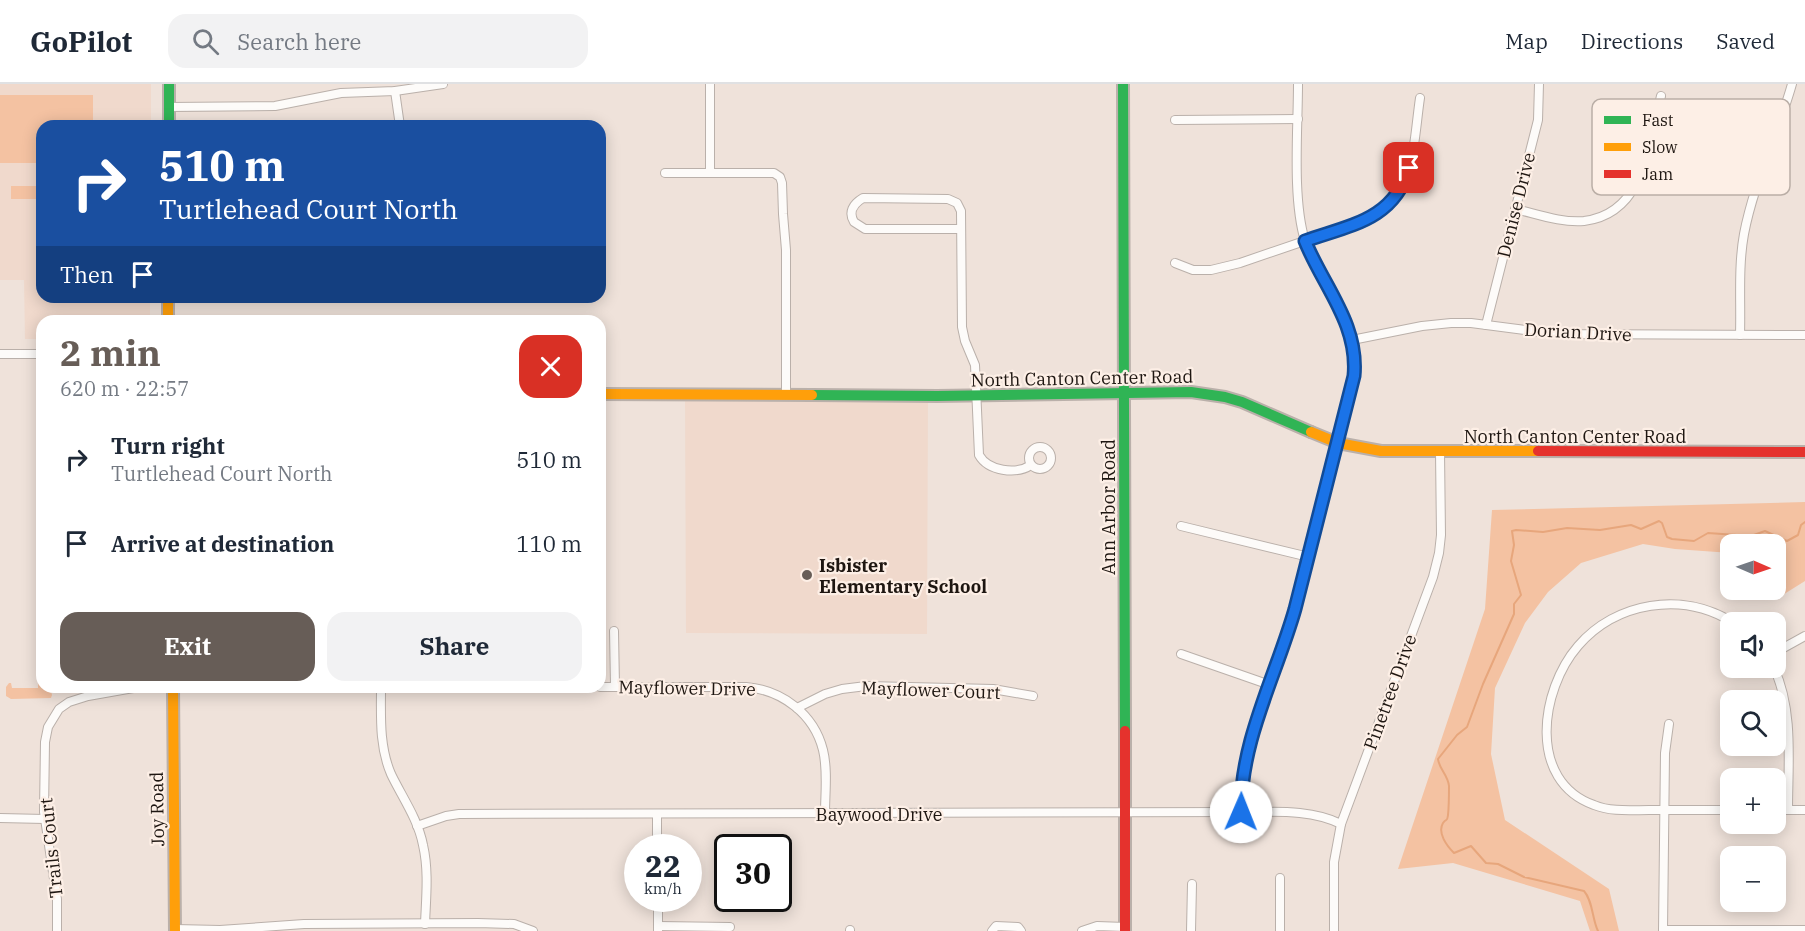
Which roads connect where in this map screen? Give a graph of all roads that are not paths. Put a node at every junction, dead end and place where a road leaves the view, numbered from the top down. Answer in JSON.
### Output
{"nodes":[{"id":1,"x":169,"y":84,"type":"edge"},
{"id":2,"x":443,"y":84,"type":"edge"},
{"id":3,"x":710,"y":84,"type":"edge"},
{"id":4,"x":1123,"y":84,"type":"edge"},
{"id":5,"x":1298,"y":84,"type":"edge"},
{"id":6,"x":1539,"y":84,"type":"edge"},
{"id":7,"x":1792,"y":84,"type":"edge"},
{"id":8,"x":341,"y":88,"type":"edge"},
{"id":9,"x":395,"y":91,"type":"junction"},
{"id":10,"x":1661,"y":96,"type":"dead end"},
{"id":11,"x":1420,"y":98,"type":"dead end"},
{"id":12,"x":1660,"y":99,"type":"edge"},
{"id":13,"x":1787,"y":99,"type":"edge"},
{"id":14,"x":169,"y":107,"type":"junction"},
{"id":15,"x":1298,"y":119,"type":"junction"},
{"id":16,"x":169,"y":120,"type":"edge"},
{"id":17,"x":399,"y":120,"type":"edge"},
{"id":18,"x":1175,"y":120,"type":"dead end"},
{"id":19,"x":665,"y":173,"type":"dead end"},
{"id":20,"x":710,"y":173,"type":"junction"},
{"id":21,"x":1628,"y":195,"type":"edge"},
{"id":22,"x":1756,"y":195,"type":"edge"},
{"id":23,"x":1515,"y":209,"type":"junction"},
{"id":24,"x":962,"y":229,"type":"junction"},
{"id":25,"x":1305,"y":241,"type":"junction"},
{"id":26,"x":1175,"y":263,"type":"dead end"},
{"id":27,"x":1486,"y":325,"type":"junction"},
{"id":28,"x":1740,"y":335,"type":"junction"},
{"id":29,"x":1805,"y":335,"type":"edge"},
{"id":30,"x":1352,"y":340,"type":"junction"},
{"id":31,"x":0,"y":354,"type":"edge"},
{"id":32,"x":36,"y":354,"type":"edge"},
{"id":33,"x":1124,"y":392,"type":"junction"},
{"id":34,"x":606,"y":394,"type":"edge"},
{"id":35,"x":786,"y":394,"type":"junction"},
{"id":36,"x":978,"y":395,"type":"junction"},
{"id":37,"x":1338,"y":443,"type":"junction"},
{"id":38,"x":1440,"y":452,"type":"junction"},
{"id":39,"x":1805,"y":453,"type":"edge"},
{"id":40,"x":1031,"y":465,"type":"dead end"},
{"id":41,"x":1181,"y":526,"type":"dead end"},
{"id":42,"x":1308,"y":557,"type":"junction"},
{"id":43,"x":1720,"y":616,"type":"edge"},
{"id":44,"x":614,"y":631,"type":"dead end"},
{"id":45,"x":1805,"y":636,"type":"edge"},
{"id":46,"x":1786,"y":646,"type":"edge"},
{"id":47,"x":1181,"y":654,"type":"dead end"},
{"id":48,"x":1779,"y":678,"type":"edge"},
{"id":49,"x":1270,"y":686,"type":"junction"},
{"id":50,"x":606,"y":687,"type":"edge"},
{"id":51,"x":615,"y":687,"type":"junction"},
{"id":52,"x":108,"y":693,"type":"edge"},
{"id":53,"x":173,"y":693,"type":"edge"},
{"id":54,"x":381,"y":693,"type":"edge"},
{"id":55,"x":1033,"y":696,"type":"dead end"},
{"id":56,"x":797,"y":708,"type":"junction"},
{"id":57,"x":1669,"y":724,"type":"dead end"},
{"id":58,"x":1664,"y":810,"type":"junction"},
{"id":59,"x":1720,"y":810,"type":"edge"},
{"id":60,"x":1788,"y":810,"type":"joint"},
{"id":61,"x":1805,"y":810,"type":"edge"},
{"id":62,"x":1241,"y":812,"type":"junction"},
{"id":63,"x":1125,"y":813,"type":"junction"},
{"id":64,"x":825,"y":814,"type":"junction"},
{"id":65,"x":657,"y":815,"type":"junction"},
{"id":66,"x":0,"y":818,"type":"edge"},
{"id":67,"x":45,"y":819,"type":"junction"},
{"id":68,"x":1341,"y":824,"type":"junction"},
{"id":69,"x":417,"y":826,"type":"junction"},
{"id":70,"x":657,"y":834,"type":"edge"},
{"id":71,"x":1280,"y":878,"type":"dead end"},
{"id":72,"x":1192,"y":884,"type":"dead end"},
{"id":73,"x":658,"y":912,"type":"edge"},
{"id":74,"x":425,"y":924,"type":"junction"},
{"id":75,"x":369,"y":927,"type":"edge"},
{"id":76,"x":478,"y":927,"type":"edge"},
{"id":77,"x":730,"y":927,"type":"dead end"},
{"id":78,"x":658,"y":929,"type":"edge"},
{"id":79,"x":1125,"y":929,"type":"edge"},
{"id":80,"x":175,"y":930,"type":"edge"},
{"id":81,"x":1805,"y":930,"type":"edge"},
{"id":82,"x":57,"y":931,"type":"edge"},
{"id":83,"x":533,"y":931,"type":"edge"},
{"id":84,"x":992,"y":931,"type":"edge"},
{"id":85,"x":1021,"y":931,"type":"edge"},
{"id":86,"x":1082,"y":931,"type":"edge"},
{"id":87,"x":1191,"y":931,"type":"edge"},
{"id":88,"x":1280,"y":931,"type":"edge"},
{"id":89,"x":1334,"y":931,"type":"edge"},
{"id":90,"x":1663,"y":931,"type":"edge"}],
"edges":[{"from":1,"to":14,"type":"street"},
{"from":2,"to":9,"type":"street"},
{"from":3,"to":20,"type":"street"},
{"from":4,"to":33,"type":"street","name":"Ann Arbor Road"},
{"from":5,"to":15,"type":"street"},
{"from":6,"to":23,"type":"street","name":"Denise Drive"},
{"from":7,"to":13,"type":"street"},
{"from":8,"to":9,"type":"street"},
{"from":8,"to":14,"type":"street"},
{"from":9,"to":17,"type":"street"},
{"from":10,"to":12,"type":"street"},
{"from":11,"to":25,"type":"street"},
{"from":14,"to":16,"type":"street"},
{"from":15,"to":18,"type":"street"},
{"from":15,"to":25,"type":"street"},
{"from":19,"to":20,"type":"street"},
{"from":20,"to":35,"type":"street"},
{"from":21,"to":23,"type":"street"},
{"from":22,"to":28,"type":"street"},
{"from":23,"to":27,"type":"street","name":"Denise Drive"},
{"from":24,"to":24,"type":"street"},
{"from":24,"to":36,"type":"street"},
{"from":25,"to":26,"type":"street"},
{"from":25,"to":30,"type":"street"},
{"from":27,"to":28,"type":"street","name":"Dorian Drive"},
{"from":27,"to":30,"type":"street","name":"Dorian Drive"},
{"from":28,"to":29,"type":"street","name":"Dorian Drive"},
{"from":30,"to":37,"type":"street"},
{"from":31,"to":32,"type":"street"},
{"from":33,"to":36,"type":"street","name":"North Canton Center Road"},
{"from":33,"to":37,"type":"street","name":"North Canton Center Road"},
{"from":33,"to":63,"type":"street","name":"Ann Arbor Road"},
{"from":34,"to":35,"type":"street","name":"North Canton Center Road"},
{"from":35,"to":36,"type":"street","name":"North Canton Center Road"},
{"from":36,"to":40,"type":"street"},
{"from":37,"to":38,"type":"street","name":"North Canton Center Road"},
{"from":37,"to":42,"type":"street"},
{"from":38,"to":39,"type":"street","name":"North Canton Center Road"},
{"from":38,"to":68,"type":"street","name":"Pinetree Drive"},
{"from":41,"to":42,"type":"street"},
{"from":42,"to":49,"type":"street"},
{"from":43,"to":58,"type":"street"},
{"from":44,"to":51,"type":"street"},
{"from":45,"to":46,"type":"street"},
{"from":47,"to":49,"type":"street"},
{"from":48,"to":60,"type":"street"},
{"from":49,"to":62,"type":"street"},
{"from":50,"to":51,"type":"street","name":"Mayflower Drive"},
{"from":51,"to":56,"type":"street","name":"Mayflower Drive"},
{"from":52,"to":67,"type":"street","name":"Trails Court"},
{"from":53,"to":80,"type":"street","name":"Joy Road"},
{"from":54,"to":69,"type":"street"},
{"from":55,"to":56,"type":"street","name":"Mayflower Court"},
{"from":56,"to":64,"type":"street","name":"Mayflower Drive"},
{"from":57,"to":58,"type":"street"},
{"from":58,"to":59,"type":"street"},
{"from":58,"to":90,"type":"street"},
{"from":60,"to":61,"type":"street"},
{"from":62,"to":63,"type":"street","name":"Baywood Drive"},
{"from":62,"to":68,"type":"street","name":"Baywood Drive"},
{"from":63,"to":64,"type":"street","name":"Baywood Drive"},
{"from":63,"to":79,"type":"street","name":"Ann Arbor Road"},
{"from":64,"to":65,"type":"street","name":"Baywood Drive"},
{"from":65,"to":69,"type":"street","name":"Baywood Drive"},
{"from":65,"to":70,"type":"street"},
{"from":66,"to":67,"type":"street"},
{"from":67,"to":82,"type":"street","name":"Trails Court"},
{"from":68,"to":89,"type":"street","name":"Pinetree Drive"},
{"from":69,"to":74,"type":"street"},
{"from":71,"to":88,"type":"street"},
{"from":72,"to":87,"type":"street"},
{"from":73,"to":78,"type":"street"},
{"from":74,"to":75,"type":"street"},
{"from":74,"to":76,"type":"street"},
{"from":75,"to":80,"type":"street"},
{"from":76,"to":83,"type":"street"},
{"from":77,"to":78,"type":"street"},
{"from":79,"to":86,"type":"street"},
{"from":81,"to":90,"type":"street"},
{"from":84,"to":85,"type":"street"}]}
